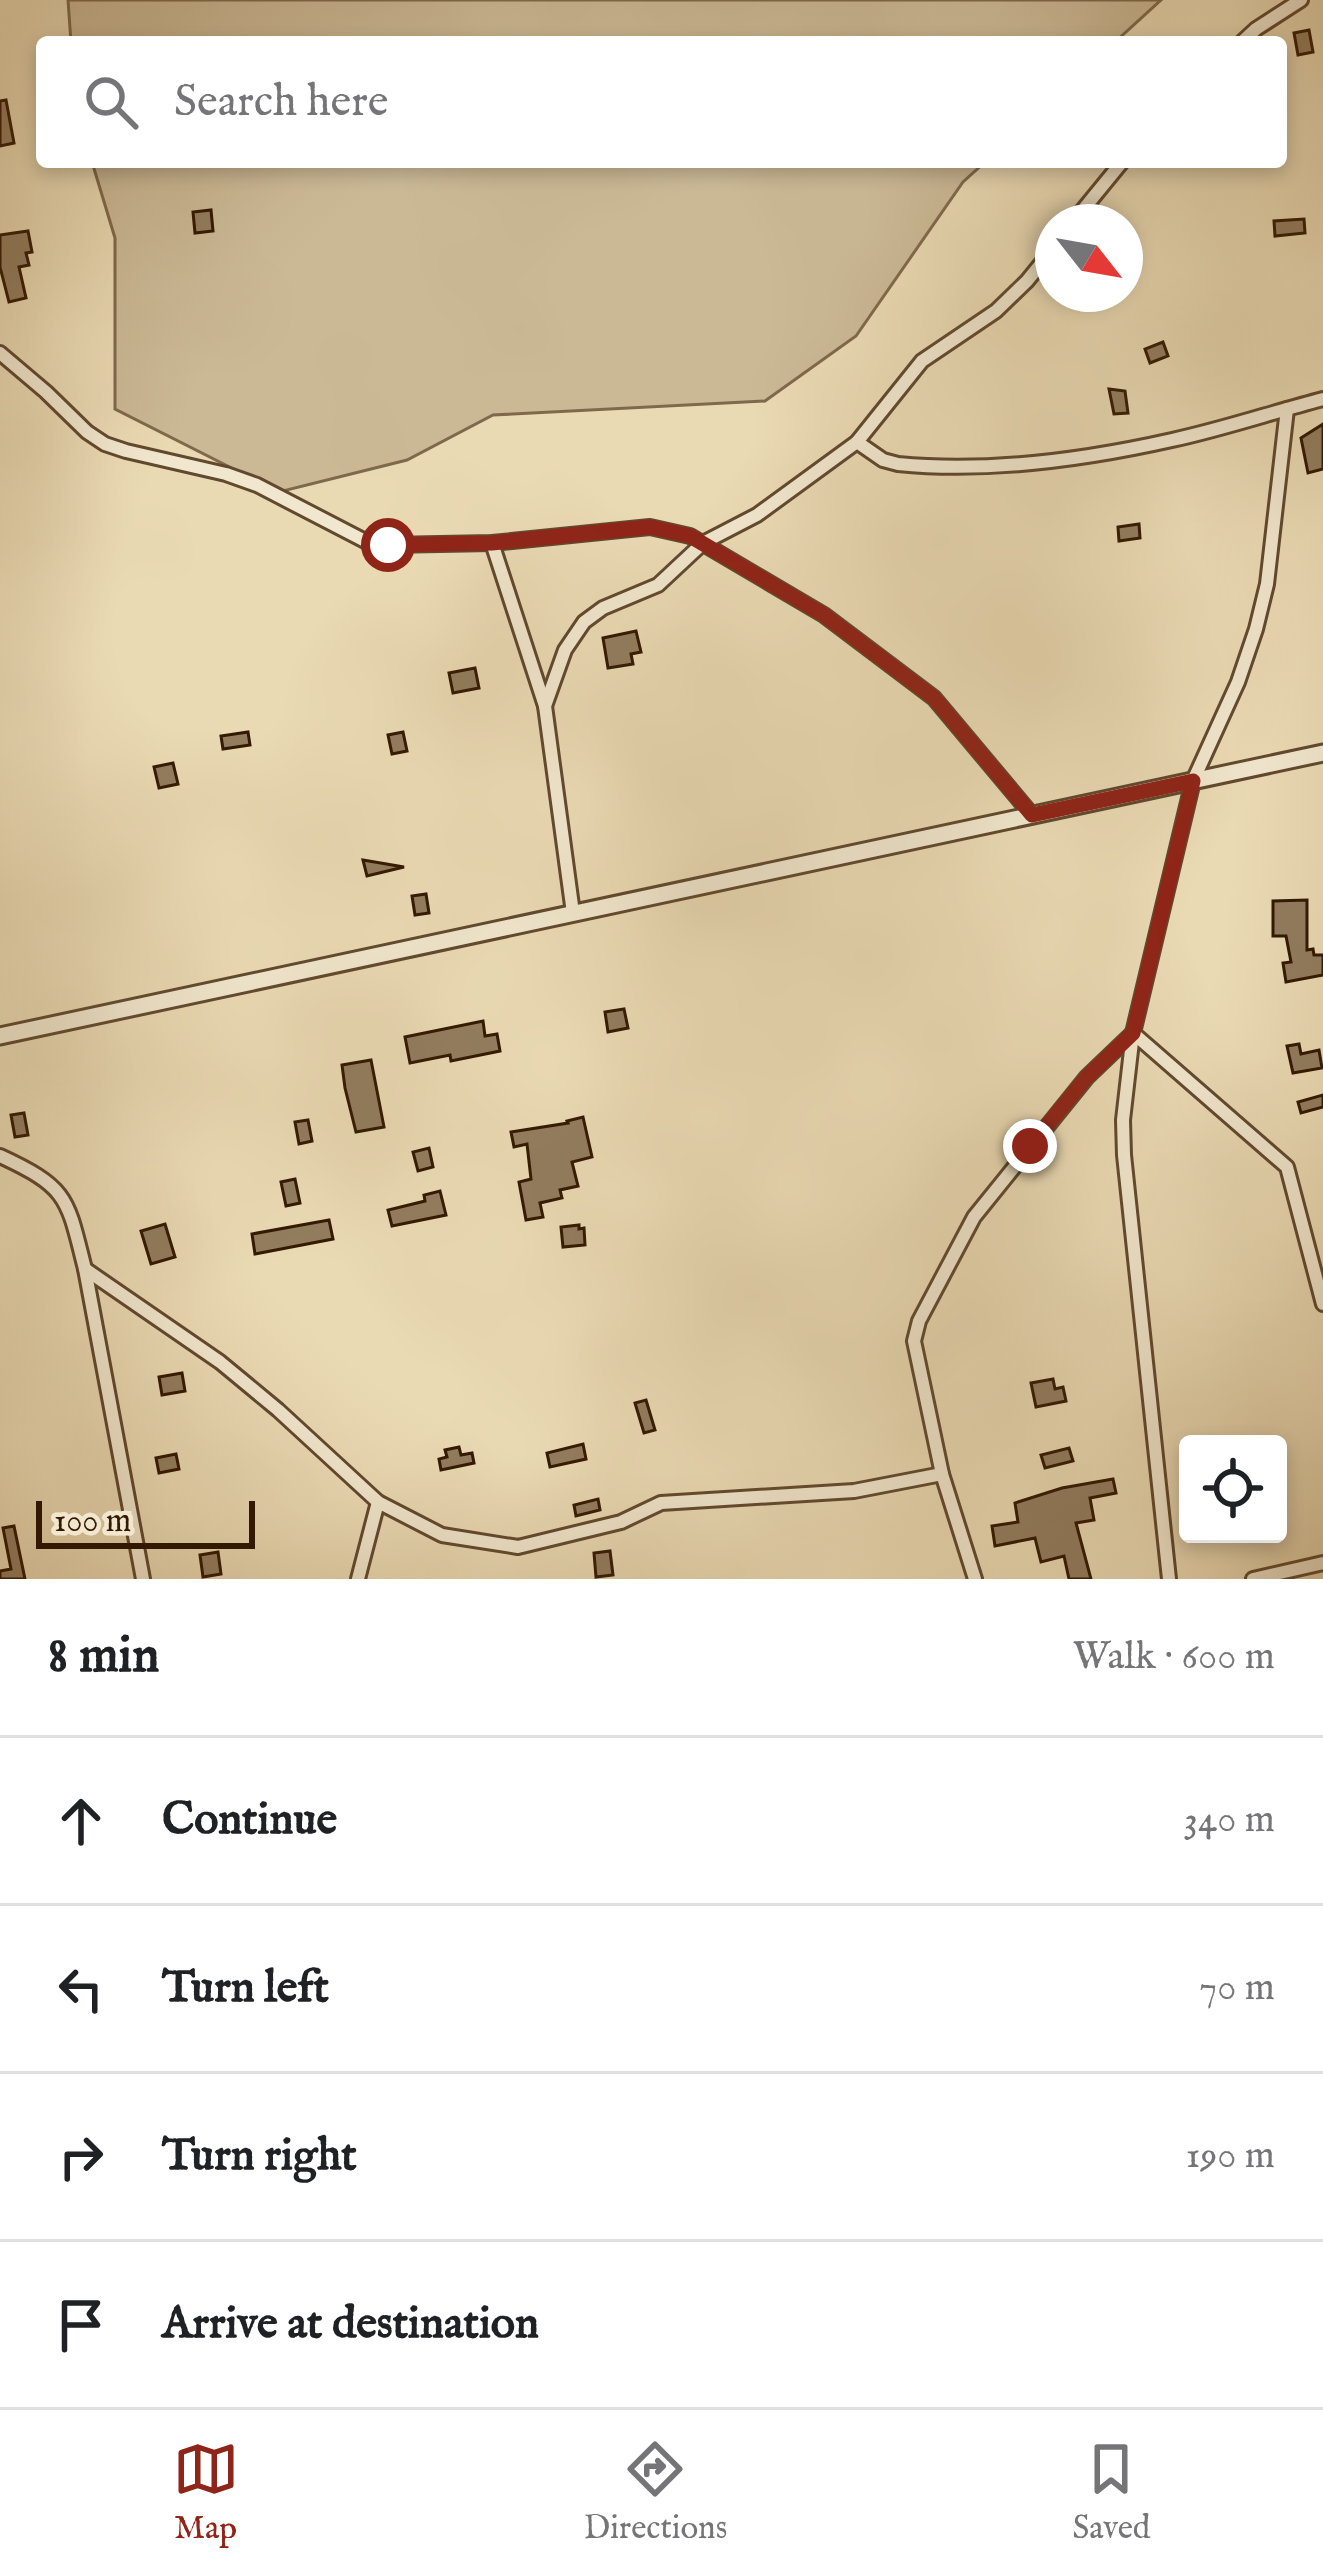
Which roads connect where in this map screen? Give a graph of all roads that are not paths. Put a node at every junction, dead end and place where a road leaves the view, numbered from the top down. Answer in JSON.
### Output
{"nodes":[{"id":1,"x":1301,"y":0,"type":"edge"},
{"id":2,"x":1248,"y":36,"type":"edge"},
{"id":3,"x":1117,"y":168,"type":"edge"},
{"id":4,"x":1088,"y":204,"type":"edge"},
{"id":5,"x":1035,"y":270,"type":"edge"},
{"id":6,"x":0,"y":353,"type":"edge"},
{"id":7,"x":1323,"y":399,"type":"edge"},
{"id":8,"x":1287,"y":409,"type":"junction"},
{"id":9,"x":857,"y":442,"type":"junction"},
{"id":10,"x":492,"y":543,"type":"junction"},
{"id":11,"x":703,"y":543,"type":"junction"},
{"id":12,"x":545,"y":706,"type":"junction"},
{"id":13,"x":1323,"y":753,"type":"edge"},
{"id":14,"x":1193,"y":781,"type":"junction"},
{"id":15,"x":1032,"y":815,"type":"junction"},
{"id":16,"x":573,"y":913,"type":"junction"},
{"id":17,"x":1133,"y":1033,"type":"junction"},
{"id":18,"x":0,"y":1036,"type":"edge"},
{"id":19,"x":0,"y":1156,"type":"edge"},
{"id":20,"x":85,"y":1270,"type":"junction"},
{"id":21,"x":1323,"y":1304,"type":"edge"},
{"id":22,"x":942,"y":1474,"type":"junction"},
{"id":23,"x":378,"y":1502,"type":"junction"},
{"id":24,"x":1323,"y":1562,"type":"edge"},
{"id":25,"x":143,"y":1579,"type":"edge"},
{"id":26,"x":358,"y":1579,"type":"edge"},
{"id":27,"x":975,"y":1579,"type":"edge"},
{"id":28,"x":1169,"y":1579,"type":"edge"},
{"id":29,"x":1253,"y":1579,"type":"edge"}],
"edges":[{"from":1,"to":2,"type":"street"},
{"from":3,"to":4,"type":"street"},
{"from":5,"to":9,"type":"street"},
{"from":6,"to":10,"type":"street"},
{"from":7,"to":8,"type":"street"},
{"from":8,"to":9,"type":"street"},
{"from":8,"to":14,"type":"street"},
{"from":9,"to":11,"type":"street"},
{"from":10,"to":11,"type":"street"},
{"from":10,"to":12,"type":"street"},
{"from":11,"to":12,"type":"street"},
{"from":11,"to":15,"type":"street"},
{"from":12,"to":16,"type":"street"},
{"from":13,"to":14,"type":"street"},
{"from":14,"to":15,"type":"street"},
{"from":14,"to":17,"type":"street"},
{"from":15,"to":16,"type":"street"},
{"from":16,"to":18,"type":"street"},
{"from":17,"to":21,"type":"street"},
{"from":17,"to":22,"type":"street"},
{"from":17,"to":28,"type":"street"},
{"from":19,"to":20,"type":"street"},
{"from":20,"to":23,"type":"street"},
{"from":20,"to":25,"type":"street"},
{"from":22,"to":23,"type":"street"},
{"from":22,"to":27,"type":"street"},
{"from":23,"to":26,"type":"street"},
{"from":24,"to":29,"type":"street"}]}
